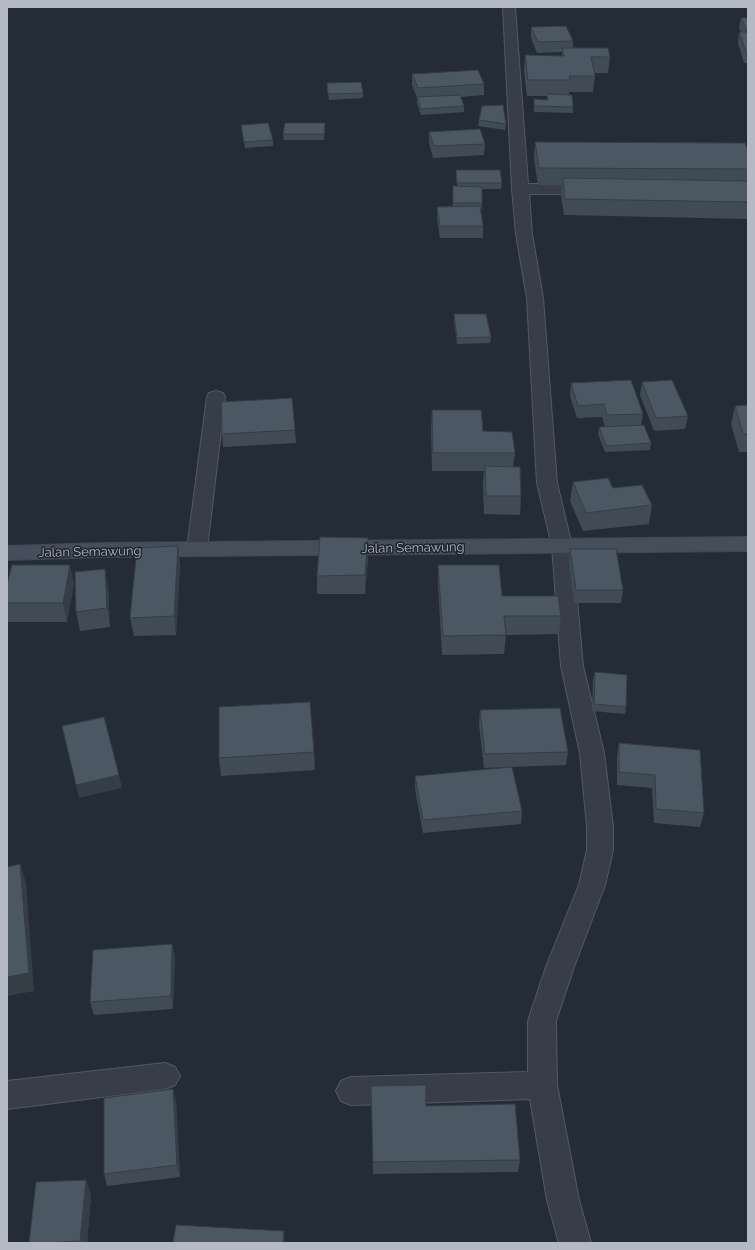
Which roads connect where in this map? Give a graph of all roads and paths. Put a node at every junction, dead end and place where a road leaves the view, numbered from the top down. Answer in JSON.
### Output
{"nodes":[{"id":1,"x":509,"y":7,"type":"edge"},
{"id":2,"x":520,"y":189,"type":"junction"},
{"id":3,"x":607,"y":189,"type":"edge"},
{"id":4,"x":216,"y":397,"type":"dead end"},
{"id":5,"x":748,"y":544,"type":"edge"},
{"id":6,"x":562,"y":546,"type":"junction"},
{"id":7,"x":197,"y":549,"type":"junction"},
{"id":8,"x":7,"y":554,"type":"edge"},
{"id":9,"x":165,"y":1076,"type":"dead end"},
{"id":10,"x":542,"y":1085,"type":"junction"},
{"id":11,"x":351,"y":1091,"type":"dead end"},
{"id":12,"x":7,"y":1095,"type":"edge"},
{"id":13,"x":575,"y":1243,"type":"edge"}],
"edges":[{"from":1,"to":2,"type":"street"},
{"from":2,"to":3,"type":"street"},
{"from":2,"to":6,"type":"street"},
{"from":4,"to":7,"type":"street"},
{"from":5,"to":6,"type":"street","name":"Jalan Semawung"},
{"from":6,"to":7,"type":"street","name":"Jalan Semawung"},
{"from":6,"to":10,"type":"street"},
{"from":7,"to":8,"type":"street","name":"Jalan Semawung"},
{"from":9,"to":12,"type":"street"},
{"from":10,"to":11,"type":"street"},
{"from":10,"to":13,"type":"street"}]}
